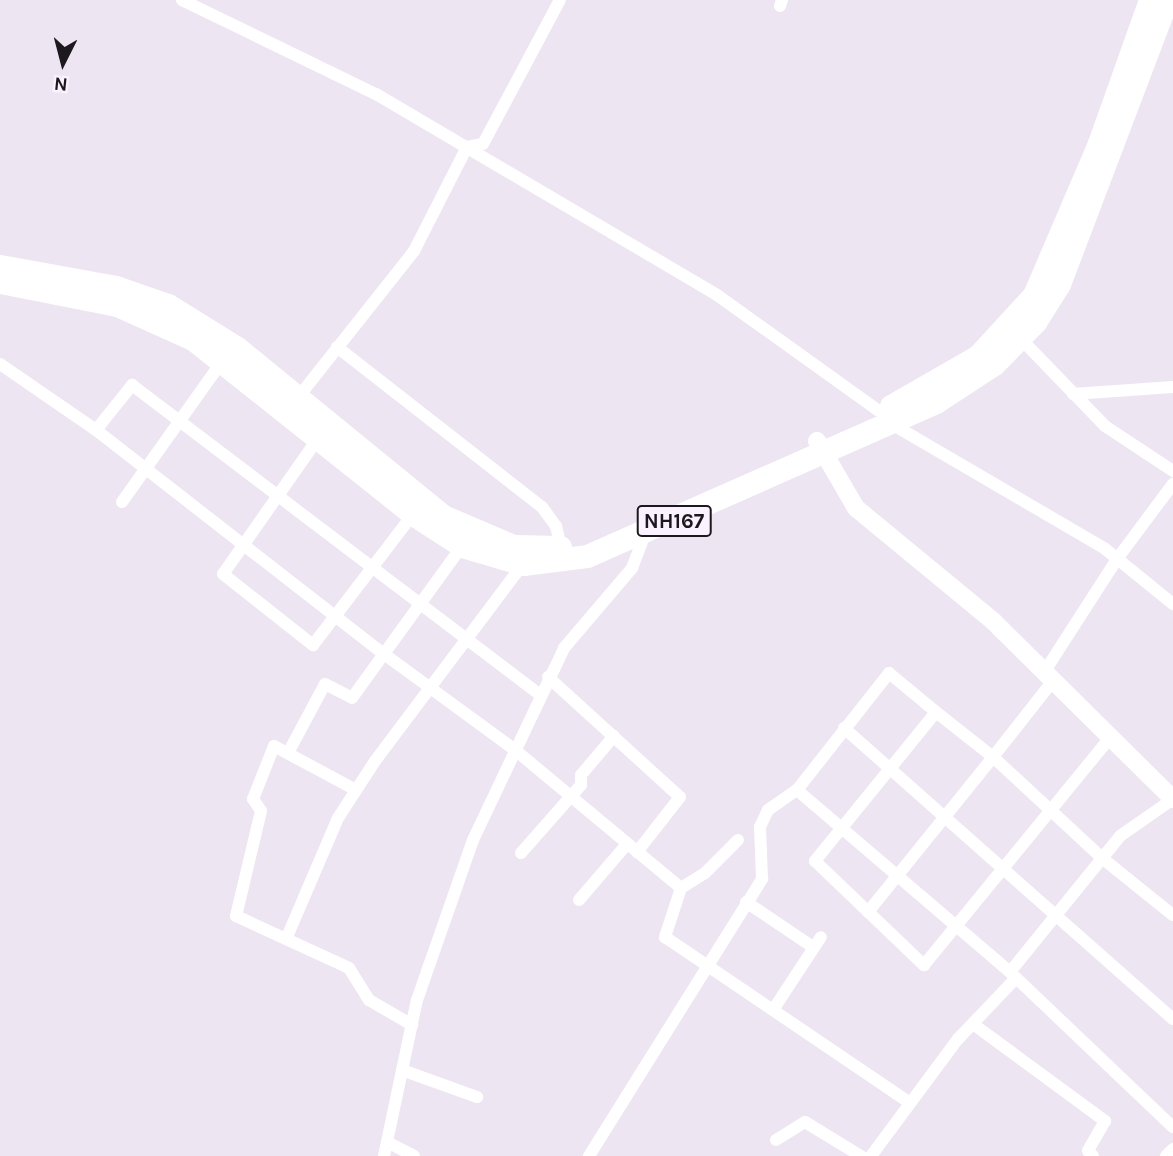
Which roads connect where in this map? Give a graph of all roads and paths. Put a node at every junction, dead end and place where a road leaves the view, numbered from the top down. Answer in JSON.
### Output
{"nodes":[{"id":1,"x":182,"y":0,"type":"edge"},
{"id":2,"x":560,"y":0,"type":"edge"},
{"id":3,"x":1150,"y":0,"type":"edge"},
{"id":4,"x":1167,"y":0,"type":"edge"},
{"id":5,"x":467,"y":147,"type":"junction"},
{"id":6,"x":0,"y":281,"type":"edge"},
{"id":7,"x":1021,"y":339,"type":"junction"},
{"id":8,"x":337,"y":347,"type":"junction"},
{"id":9,"x":224,"y":359,"type":"junction"},
{"id":10,"x":0,"y":364,"type":"edge"},
{"id":11,"x":1173,"y":387,"type":"edge"},
{"id":12,"x":1073,"y":394,"type":"junction"},
{"id":13,"x":292,"y":405,"type":"junction"},
{"id":14,"x":885,"y":417,"type":"junction"},
{"id":15,"x":180,"y":421,"type":"junction"},
{"id":16,"x":96,"y":430,"type":"junction"},
{"id":17,"x":319,"y":437,"type":"junction"},
{"id":18,"x":820,"y":447,"type":"junction"},
{"id":19,"x":146,"y":468,"type":"junction"},
{"id":20,"x":1173,"y":471,"type":"edge"},
{"id":21,"x":1173,"y":484,"type":"edge"},
{"id":22,"x":723,"y":490,"type":"junction"},
{"id":23,"x":278,"y":496,"type":"junction"},
{"id":24,"x":121,"y":502,"type":"dead end"},
{"id":25,"x":413,"y":514,"type":"junction"},
{"id":26,"x":645,"y":534,"type":"junction"},
{"id":27,"x":245,"y":542,"type":"junction"},
{"id":28,"x":462,"y":546,"type":"junction"},
{"id":29,"x":561,"y":547,"type":"junction"},
{"id":30,"x":1117,"y":559,"type":"junction"},
{"id":31,"x":523,"y":564,"type":"junction"},
{"id":32,"x":372,"y":567,"type":"junction"},
{"id":33,"x":1173,"y":604,"type":"edge"},
{"id":34,"x":421,"y":605,"type":"junction"},
{"id":35,"x":335,"y":616,"type":"junction"},
{"id":36,"x":467,"y":640,"type":"junction"},
{"id":37,"x":384,"y":654,"type":"junction"},
{"id":38,"x":548,"y":677,"type":"junction"},
{"id":39,"x":1047,"y":678,"type":"junction"},
{"id":40,"x":432,"y":689,"type":"junction"},
{"id":41,"x":538,"y":694,"type":"junction"},
{"id":42,"x":936,"y":712,"type":"junction"},
{"id":43,"x":844,"y":728,"type":"junction"},
{"id":44,"x":614,"y":736,"type":"junction"},
{"id":45,"x":1109,"y":739,"type":"junction"},
{"id":46,"x":514,"y":748,"type":"junction"},
{"id":47,"x":288,"y":753,"type":"junction"},
{"id":48,"x":993,"y":757,"type":"junction"},
{"id":49,"x":889,"y":768,"type":"junction"},
{"id":50,"x":356,"y":790,"type":"junction"},
{"id":51,"x":797,"y":790,"type":"junction"},
{"id":52,"x":571,"y":796,"type":"junction"},
{"id":53,"x":1173,"y":799,"type":"edge"},
{"id":54,"x":1050,"y":810,"type":"junction"},
{"id":55,"x":947,"y":818,"type":"junction"},
{"id":56,"x":843,"y":829,"type":"junction"},
{"id":57,"x":738,"y":840,"type":"dead end"},
{"id":58,"x":627,"y":844,"type":"junction"},
{"id":59,"x":638,"y":852,"type":"junction"},
{"id":60,"x":521,"y":853,"type":"dead end"},
{"id":61,"x":1102,"y":858,"type":"junction"},
{"id":62,"x":1003,"y":867,"type":"junction"},
{"id":63,"x":898,"y":877,"type":"junction"},
{"id":64,"x":681,"y":888,"type":"junction"},
{"id":65,"x":579,"y":900,"type":"dead end"},
{"id":66,"x":746,"y":902,"type":"junction"},
{"id":67,"x":868,"y":912,"type":"junction"},
{"id":68,"x":1056,"y":914,"type":"junction"},
{"id":69,"x":1173,"y":915,"type":"edge"},
{"id":70,"x":956,"y":926,"type":"junction"},
{"id":71,"x":287,"y":937,"type":"junction"},
{"id":72,"x":705,"y":964,"type":"junction"},
{"id":73,"x":1013,"y":975,"type":"junction"},
{"id":74,"x":773,"y":1010,"type":"junction"},
{"id":75,"x":1173,"y":1019,"type":"edge"},
{"id":76,"x":973,"y":1024,"type":"junction"},
{"id":77,"x":412,"y":1025,"type":"junction"},
{"id":78,"x":402,"y":1070,"type":"junction"},
{"id":79,"x":477,"y":1097,"type":"dead end"},
{"id":80,"x":910,"y":1103,"type":"junction"},
{"id":81,"x":1173,"y":1126,"type":"edge"},
{"id":82,"x":776,"y":1140,"type":"dead end"},
{"id":83,"x":387,"y":1142,"type":"junction"},
{"id":84,"x":1173,"y":1149,"type":"edge"},
{"id":85,"x":384,"y":1156,"type":"edge"},
{"id":86,"x":414,"y":1156,"type":"edge"},
{"id":87,"x":589,"y":1156,"type":"edge"},
{"id":88,"x":860,"y":1156,"type":"edge"},
{"id":89,"x":870,"y":1156,"type":"edge"},
{"id":90,"x":1093,"y":1156,"type":"edge"},
{"id":91,"x":1166,"y":1156,"type":"edge"}],
"edges":[{"from":1,"to":5,"type":"street"},
{"from":2,"to":5,"type":"street"},
{"from":3,"to":14,"type":"highway","number":"NH167"},
{"from":4,"to":7,"type":"highway","number":"NH167"},
{"from":5,"to":8,"type":"street"},
{"from":5,"to":14,"type":"street"},
{"from":6,"to":9,"type":"highway","number":"NH167"},
{"from":6,"to":13,"type":"highway","number":"NH167"},
{"from":7,"to":12,"type":"street"},
{"from":7,"to":14,"type":"highway","number":"NH167"},
{"from":8,"to":13,"type":"street"},
{"from":8,"to":29,"type":"street"},
{"from":9,"to":13,"type":"highway","number":"NH167"},
{"from":9,"to":15,"type":"street"},
{"from":10,"to":16,"type":"street"},
{"from":11,"to":12,"type":"street"},
{"from":12,"to":20,"type":"street"},
{"from":13,"to":17,"type":"highway","number":"NH167"},
{"from":13,"to":29,"type":"highway","number":"NH167"},
{"from":14,"to":18,"type":"highway","number":"NH167"},
{"from":14,"to":30,"type":"street"},
{"from":15,"to":16,"type":"street"},
{"from":15,"to":19,"type":"street"},
{"from":15,"to":23,"type":"street"},
{"from":16,"to":19,"type":"street"},
{"from":17,"to":23,"type":"street"},
{"from":17,"to":25,"type":"highway","number":"NH167"},
{"from":18,"to":22,"type":"highway","number":"NH167"},
{"from":18,"to":39,"type":"street"},
{"from":19,"to":24,"type":"street"},
{"from":19,"to":27,"type":"street"},
{"from":21,"to":30,"type":"street"},
{"from":22,"to":26,"type":"highway","number":"NH167"},
{"from":22,"to":29,"type":"highway","number":"NH167"},
{"from":23,"to":27,"type":"street"},
{"from":23,"to":32,"type":"street"},
{"from":25,"to":28,"type":"highway","number":"NH167"},
{"from":25,"to":32,"type":"street"},
{"from":26,"to":31,"type":"highway","number":"NH167"},
{"from":26,"to":38,"type":"street"},
{"from":27,"to":35,"type":"street"},
{"from":27,"to":35,"type":"street"},
{"from":28,"to":31,"type":"highway","number":"NH167"},
{"from":28,"to":34,"type":"street"},
{"from":30,"to":33,"type":"street"},
{"from":30,"to":39,"type":"street"},
{"from":31,"to":36,"type":"street"},
{"from":32,"to":34,"type":"street"},
{"from":32,"to":35,"type":"street"},
{"from":34,"to":36,"type":"street"},
{"from":34,"to":37,"type":"street"},
{"from":35,"to":37,"type":"street"},
{"from":36,"to":40,"type":"street"},
{"from":36,"to":41,"type":"street"},
{"from":37,"to":40,"type":"street"},
{"from":37,"to":47,"type":"street"},
{"from":38,"to":41,"type":"street"},
{"from":38,"to":44,"type":"street"},
{"from":39,"to":45,"type":"street"},
{"from":39,"to":48,"type":"street"},
{"from":40,"to":46,"type":"street"},
{"from":40,"to":50,"type":"street"},
{"from":41,"to":46,"type":"street"},
{"from":42,"to":43,"type":"street"},
{"from":42,"to":48,"type":"street"},
{"from":42,"to":49,"type":"street"},
{"from":43,"to":49,"type":"street"},
{"from":43,"to":51,"type":"street"},
{"from":44,"to":52,"type":"street"},
{"from":44,"to":59,"type":"street"},
{"from":45,"to":53,"type":"street"},
{"from":45,"to":54,"type":"street"},
{"from":46,"to":52,"type":"street"},
{"from":46,"to":77,"type":"street"},
{"from":47,"to":50,"type":"street"},
{"from":47,"to":71,"type":"street"},
{"from":48,"to":54,"type":"street"},
{"from":48,"to":55,"type":"street"},
{"from":49,"to":55,"type":"street"},
{"from":49,"to":56,"type":"street"},
{"from":50,"to":71,"type":"street"},
{"from":51,"to":56,"type":"street"},
{"from":51,"to":66,"type":"street"},
{"from":52,"to":58,"type":"street"},
{"from":52,"to":60,"type":"street"},
{"from":53,"to":61,"type":"street"},
{"from":54,"to":61,"type":"street"},
{"from":54,"to":62,"type":"street"},
{"from":55,"to":62,"type":"street"},
{"from":55,"to":63,"type":"street"},
{"from":56,"to":63,"type":"street"},
{"from":56,"to":67,"type":"street"},
{"from":57,"to":64,"type":"street"},
{"from":58,"to":59,"type":"street"},
{"from":58,"to":65,"type":"street"},
{"from":59,"to":64,"type":"street"},
{"from":61,"to":68,"type":"street"},
{"from":61,"to":69,"type":"street"},
{"from":62,"to":68,"type":"street"},
{"from":62,"to":70,"type":"street"},
{"from":63,"to":67,"type":"street"},
{"from":63,"to":70,"type":"street"},
{"from":64,"to":72,"type":"street"},
{"from":66,"to":72,"type":"street"},
{"from":66,"to":74,"type":"street"},
{"from":67,"to":70,"type":"street"},
{"from":68,"to":73,"type":"street"},
{"from":68,"to":75,"type":"street"},
{"from":70,"to":73,"type":"street"},
{"from":71,"to":77,"type":"street"},
{"from":72,"to":74,"type":"street"},
{"from":72,"to":87,"type":"street"},
{"from":73,"to":76,"type":"street"},
{"from":73,"to":81,"type":"street"},
{"from":74,"to":80,"type":"street"},
{"from":76,"to":80,"type":"street"},
{"from":76,"to":90,"type":"street"},
{"from":77,"to":78,"type":"street"},
{"from":78,"to":79,"type":"street"},
{"from":78,"to":83,"type":"street"},
{"from":80,"to":89,"type":"street"},
{"from":82,"to":88,"type":"street"},
{"from":83,"to":85,"type":"street"},
{"from":83,"to":86,"type":"street"},
{"from":84,"to":91,"type":"street"}]}
